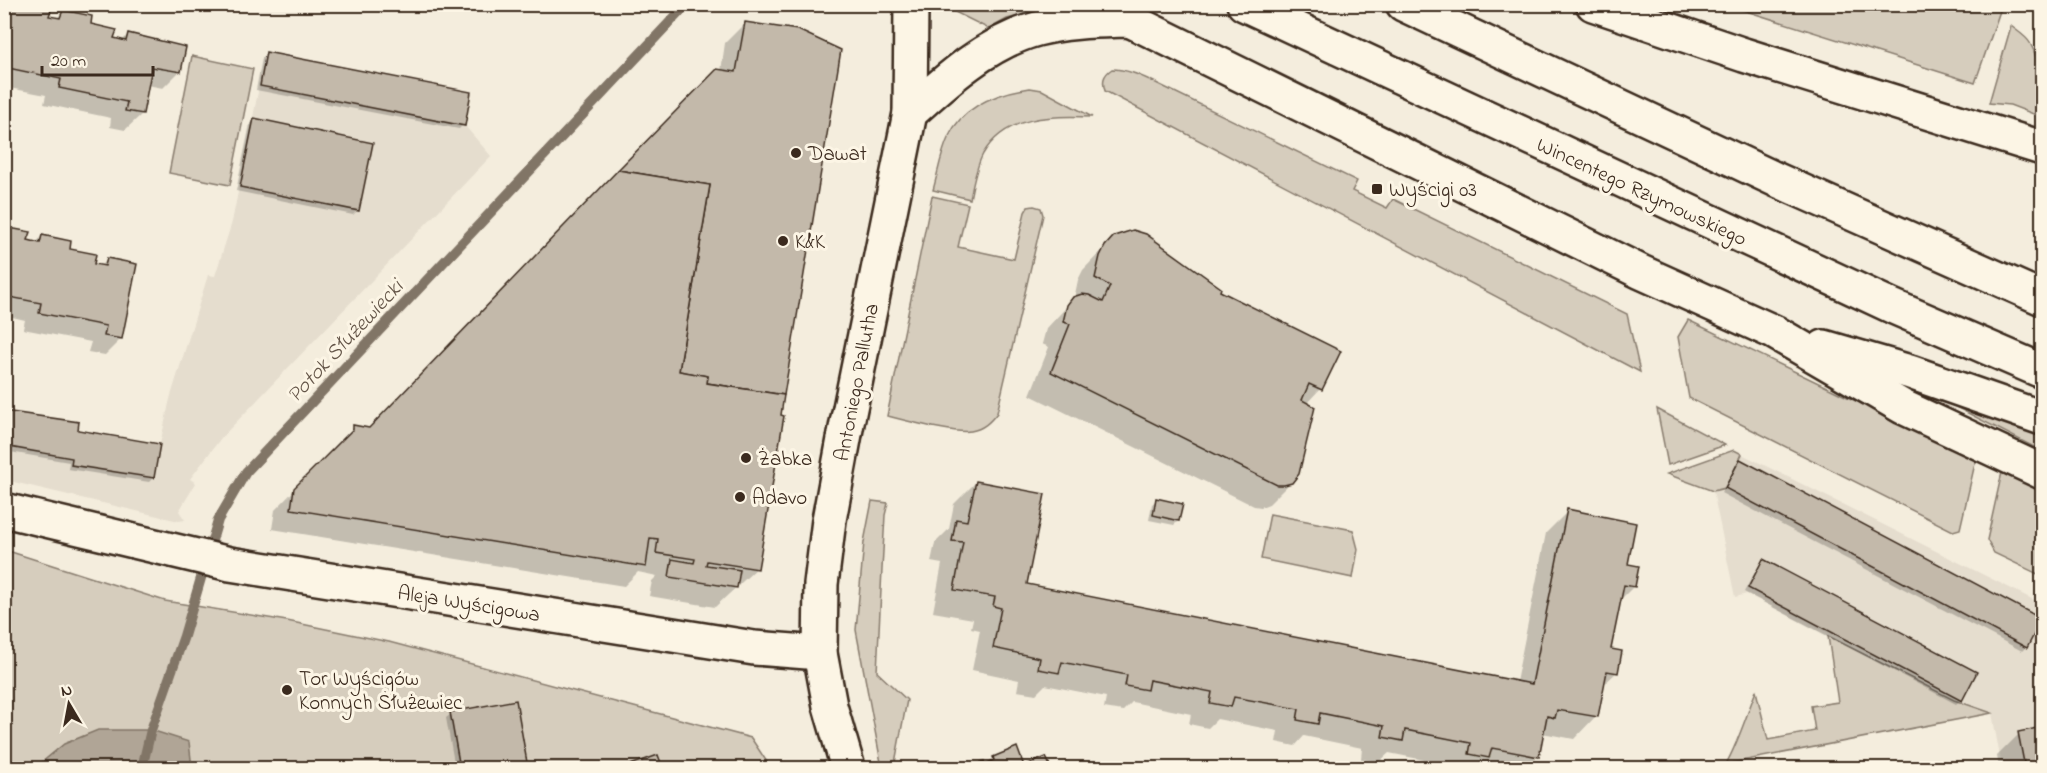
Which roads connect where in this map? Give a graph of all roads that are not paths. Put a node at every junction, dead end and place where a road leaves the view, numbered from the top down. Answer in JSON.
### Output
{"nodes":[{"id":1,"x":911,"y":4,"type":"edge"},
{"id":2,"x":1097,"y":4,"type":"edge"},
{"id":3,"x":1244,"y":4,"type":"edge"},
{"id":4,"x":1402,"y":4,"type":"edge"},
{"id":5,"x":1593,"y":4,"type":"edge"},
{"id":6,"x":1129,"y":20,"type":"junction"},
{"id":7,"x":910,"y":113,"type":"junction"},
{"id":8,"x":2043,"y":148,"type":"edge"},
{"id":9,"x":2043,"y":298,"type":"edge"},
{"id":10,"x":1774,"y":332,"type":"junction"},
{"id":11,"x":2043,"y":371,"type":"edge"},
{"id":12,"x":2043,"y":418,"type":"edge"},
{"id":13,"x":2043,"y":472,"type":"edge"},
{"id":14,"x":4,"y":510,"type":"edge"},
{"id":15,"x":820,"y":653,"type":"junction"},
{"id":16,"x":848,"y":768,"type":"edge"}],
"edges":[{"from":1,"to":7,"type":"main road","name":"Antoniego Pallutha"},
{"from":2,"to":6,"type":"main road"},
{"from":3,"to":11,"type":"main road","name":"Wincentego Rzymowskiego"},
{"from":4,"to":9,"type":"main road"},
{"from":5,"to":8,"type":"main road"},
{"from":6,"to":7,"type":"main road"},
{"from":6,"to":10,"type":"main road"},
{"from":7,"to":15,"type":"main road","name":"Antoniego Pallutha"},
{"from":10,"to":12,"type":"main road"},
{"from":10,"to":13,"type":"main road"},
{"from":14,"to":15,"type":"main road","name":"Aleja Wyścigowa"},
{"from":15,"to":16,"type":"main road"}]}
